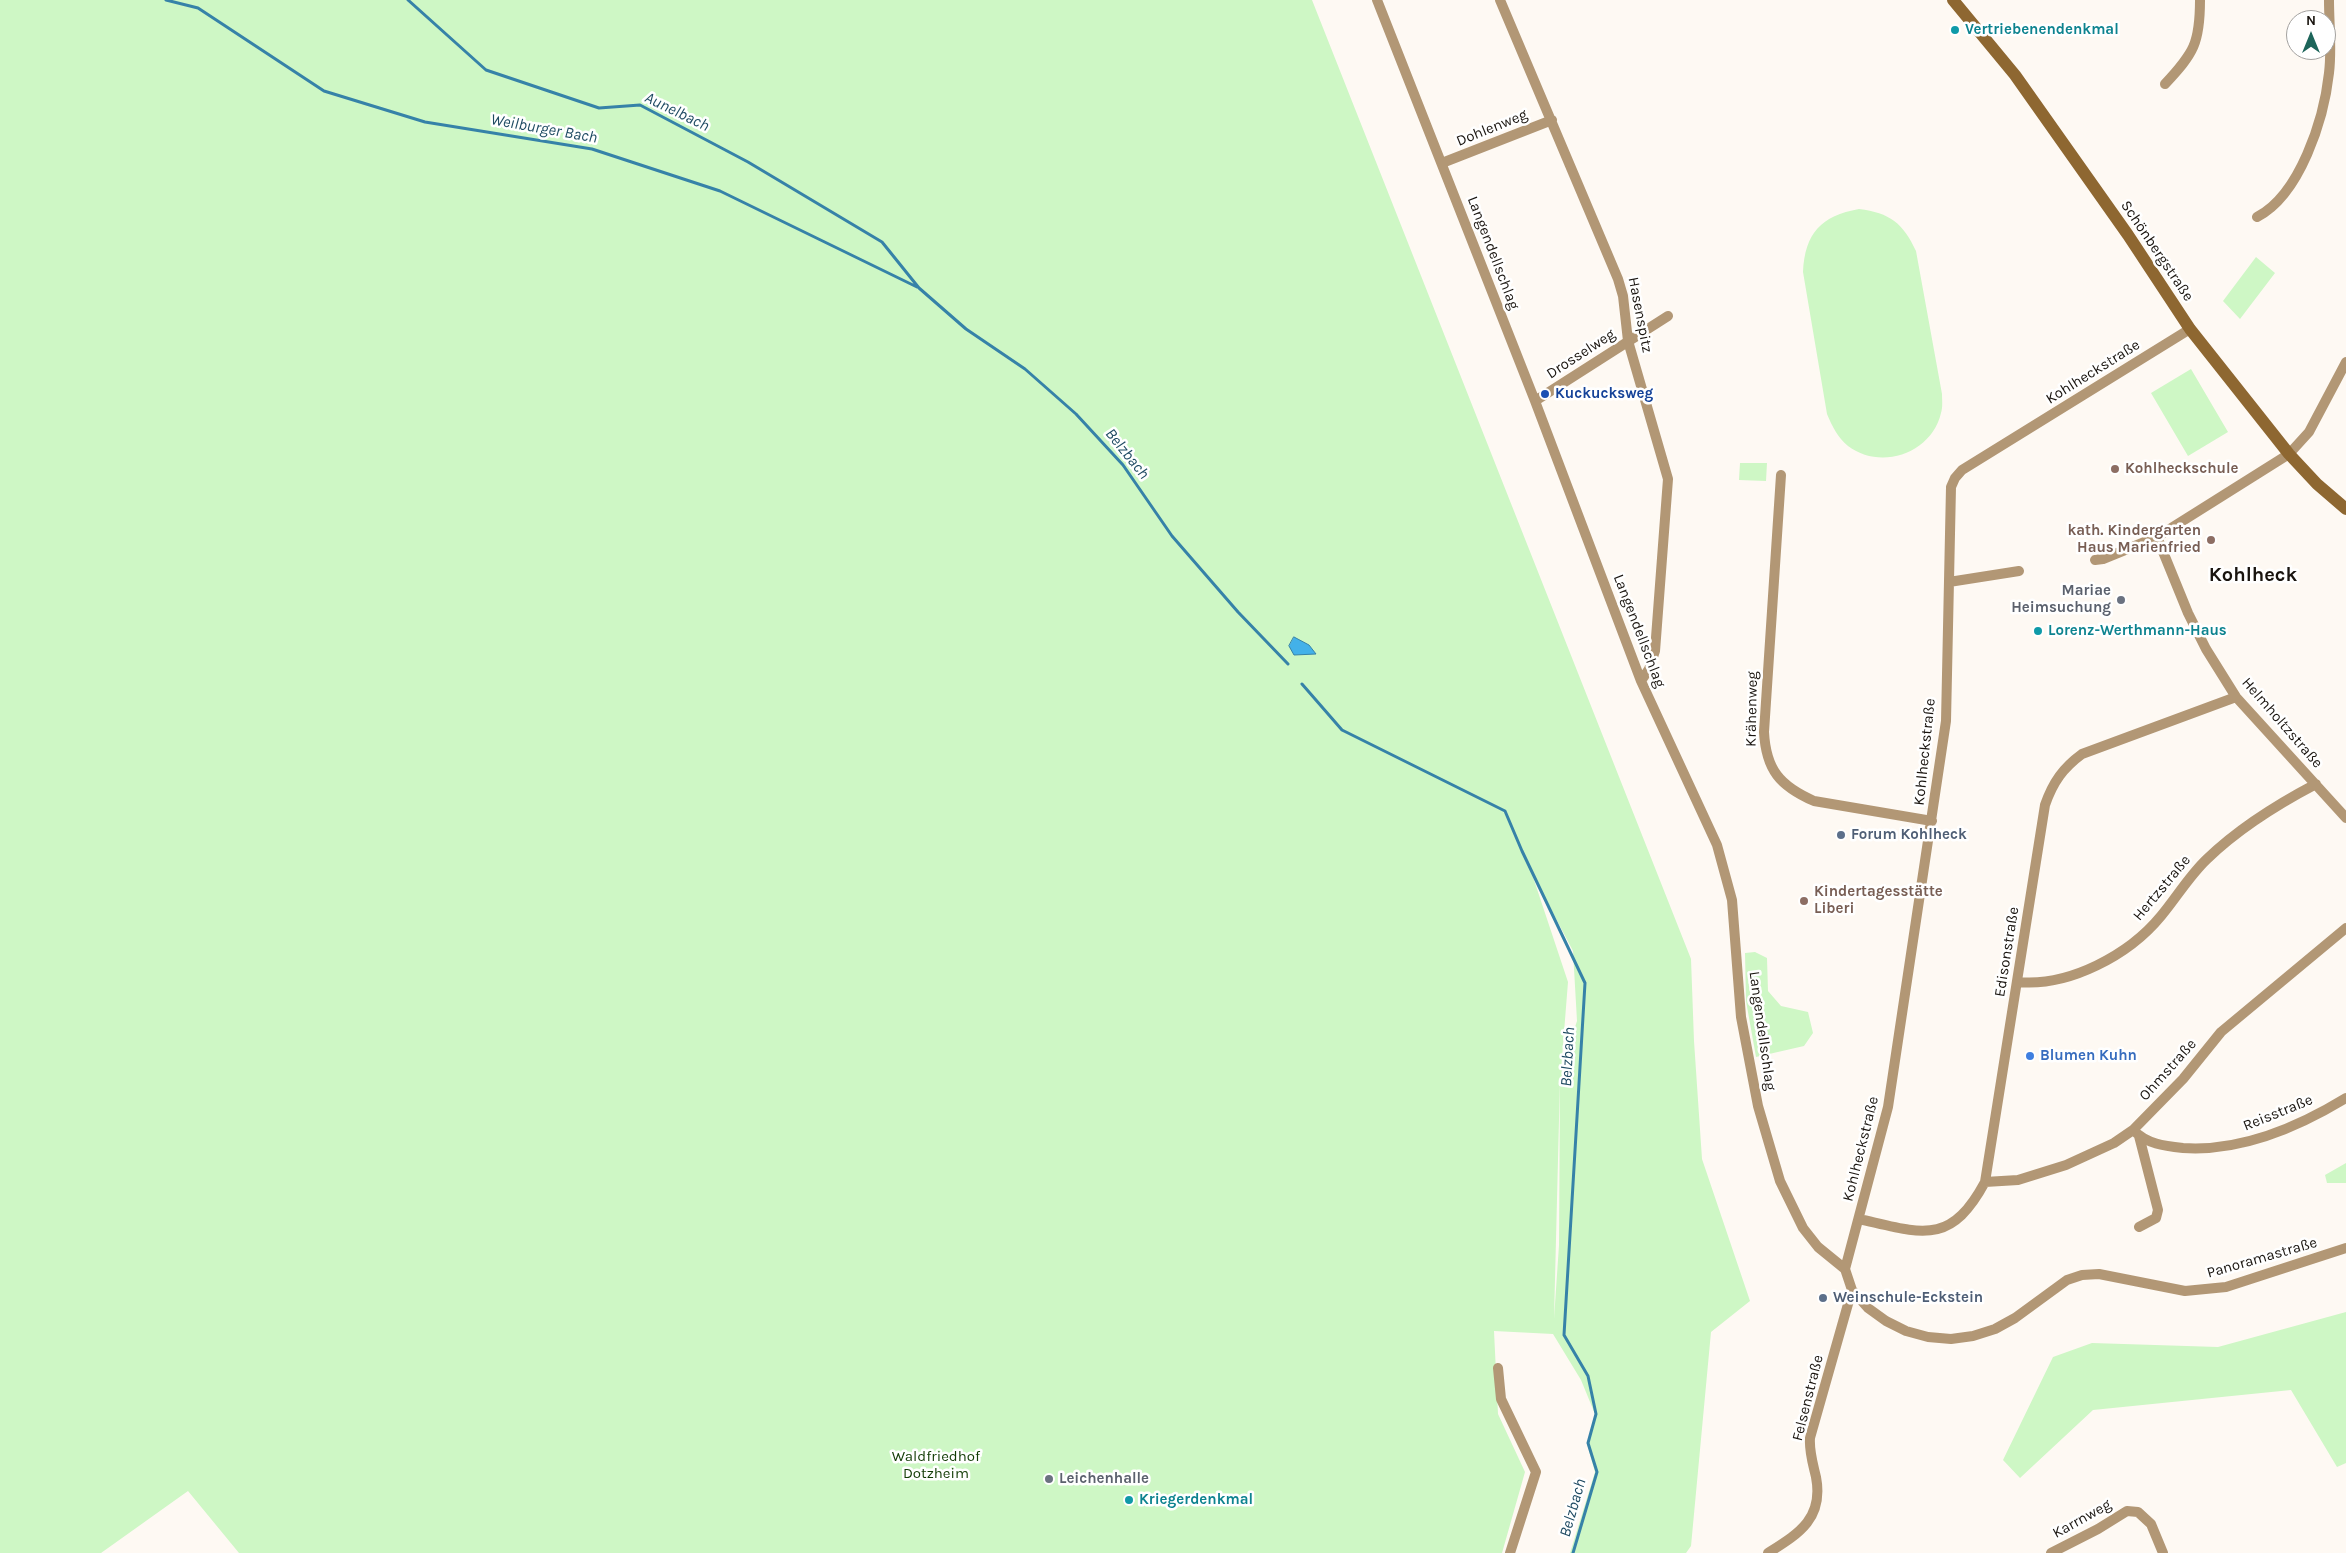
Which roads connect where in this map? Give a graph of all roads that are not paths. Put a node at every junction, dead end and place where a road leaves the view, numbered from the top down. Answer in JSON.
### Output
{"nodes":[{"id":1,"x":1377,"y":0,"type":"edge"},
{"id":2,"x":1500,"y":0,"type":"edge"},
{"id":3,"x":1953,"y":0,"type":"edge"},
{"id":4,"x":2200,"y":0,"type":"edge"},
{"id":5,"x":2329,"y":0,"type":"edge"},
{"id":6,"x":2165,"y":84,"type":"dead end"},
{"id":7,"x":1552,"y":120,"type":"junction"},
{"id":8,"x":1442,"y":163,"type":"junction"},
{"id":9,"x":2257,"y":217,"type":"dead end"},
{"id":10,"x":1668,"y":316,"type":"dead end"},
{"id":11,"x":2190,"y":330,"type":"junction"},
{"id":12,"x":1628,"y":341,"type":"junction"},
{"id":13,"x":2346,"y":362,"type":"edge"},
{"id":14,"x":1535,"y":401,"type":"junction"},
{"id":15,"x":2288,"y":454,"type":"junction"},
{"id":16,"x":1781,"y":475,"type":"dead end"},
{"id":17,"x":2346,"y":509,"type":"edge"},
{"id":18,"x":2156,"y":537,"type":"junction"},
{"id":19,"x":2095,"y":560,"type":"dead end"},
{"id":20,"x":2019,"y":571,"type":"dead end"},
{"id":21,"x":1949,"y":582,"type":"junction"},
{"id":22,"x":1641,"y":681,"type":"junction"},
{"id":23,"x":2236,"y":697,"type":"junction"},
{"id":24,"x":2316,"y":784,"type":"junction"},
{"id":25,"x":2346,"y":818,"type":"edge"},
{"id":26,"x":1932,"y":821,"type":"junction"},
{"id":27,"x":2346,"y":928,"type":"edge"},
{"id":28,"x":2018,"y":982,"type":"junction"},
{"id":29,"x":2346,"y":1098,"type":"edge"},
{"id":30,"x":2136,"y":1133,"type":"junction"},
{"id":31,"x":1985,"y":1182,"type":"junction"},
{"id":32,"x":1859,"y":1219,"type":"junction"},
{"id":33,"x":2139,"y":1227,"type":"dead end"},
{"id":34,"x":2346,"y":1248,"type":"edge"},
{"id":35,"x":1845,"y":1269,"type":"junction"},
{"id":36,"x":1852,"y":1290,"type":"junction"},
{"id":37,"x":1498,"y":1368,"type":"dead end"},
{"id":38,"x":1510,"y":1553,"type":"edge"},
{"id":39,"x":1768,"y":1553,"type":"edge"},
{"id":40,"x":2051,"y":1553,"type":"edge"},
{"id":41,"x":2163,"y":1553,"type":"edge"}],
"edges":[{"from":1,"to":8,"type":"street","name":"Langendellschlag"},
{"from":2,"to":7,"type":"street","name":"Hasenspitz"},
{"from":3,"to":11,"type":"street","name":"Schönbergstraße"},
{"from":4,"to":6,"type":"street"},
{"from":5,"to":9,"type":"street"},
{"from":7,"to":8,"type":"street","name":"Dohlenweg"},
{"from":7,"to":12,"type":"street","name":"Hasenspitz"},
{"from":8,"to":14,"type":"street","name":"Langendellschlag"},
{"from":10,"to":12,"type":"street","name":"Drosselweg"},
{"from":11,"to":15,"type":"street","name":"Schönbergstraße"},
{"from":11,"to":21,"type":"street","name":"Kohlheckstraße"},
{"from":12,"to":14,"type":"street","name":"Drosselweg"},
{"from":12,"to":22,"type":"street","name":"Hasenspitz"},
{"from":13,"to":15,"type":"street"},
{"from":14,"to":22,"type":"street","name":"Langendellschlag"},
{"from":15,"to":17,"type":"street","name":"Schönbergstraße"},
{"from":15,"to":18,"type":"street"},
{"from":16,"to":26,"type":"street","name":"Krähenweg"},
{"from":18,"to":19,"type":"street"},
{"from":18,"to":23,"type":"street","name":"Helmholtzstraße"},
{"from":20,"to":21,"type":"street"},
{"from":21,"to":26,"type":"street","name":"Kohlheckstraße"},
{"from":22,"to":35,"type":"street","name":"Langendellschlag"},
{"from":23,"to":24,"type":"street","name":"Helmholtzstraße"},
{"from":23,"to":28,"type":"street","name":"Edisonstraße"},
{"from":24,"to":25,"type":"street","name":"Helmholtzstraße"},
{"from":24,"to":28,"type":"street","name":"Hertzstraße"},
{"from":26,"to":32,"type":"street","name":"Kohlheckstraße"},
{"from":27,"to":30,"type":"street","name":"Ohmstraße"},
{"from":28,"to":31,"type":"street","name":"Edisonstraße"},
{"from":29,"to":30,"type":"street","name":"Reisstraße"},
{"from":30,"to":31,"type":"street","name":"Ohmstraße"},
{"from":30,"to":33,"type":"street"},
{"from":31,"to":32,"type":"street","name":"Edisonstraße"},
{"from":32,"to":35,"type":"street","name":"Kohlheckstraße"},
{"from":34,"to":36,"type":"street","name":"Panoramastraße"},
{"from":35,"to":36,"type":"street","name":"Panoramastraße"},
{"from":36,"to":39,"type":"street","name":"Felsenstraße"},
{"from":37,"to":38,"type":"street"},
{"from":40,"to":41,"type":"street","name":"Karrnweg"}]}
